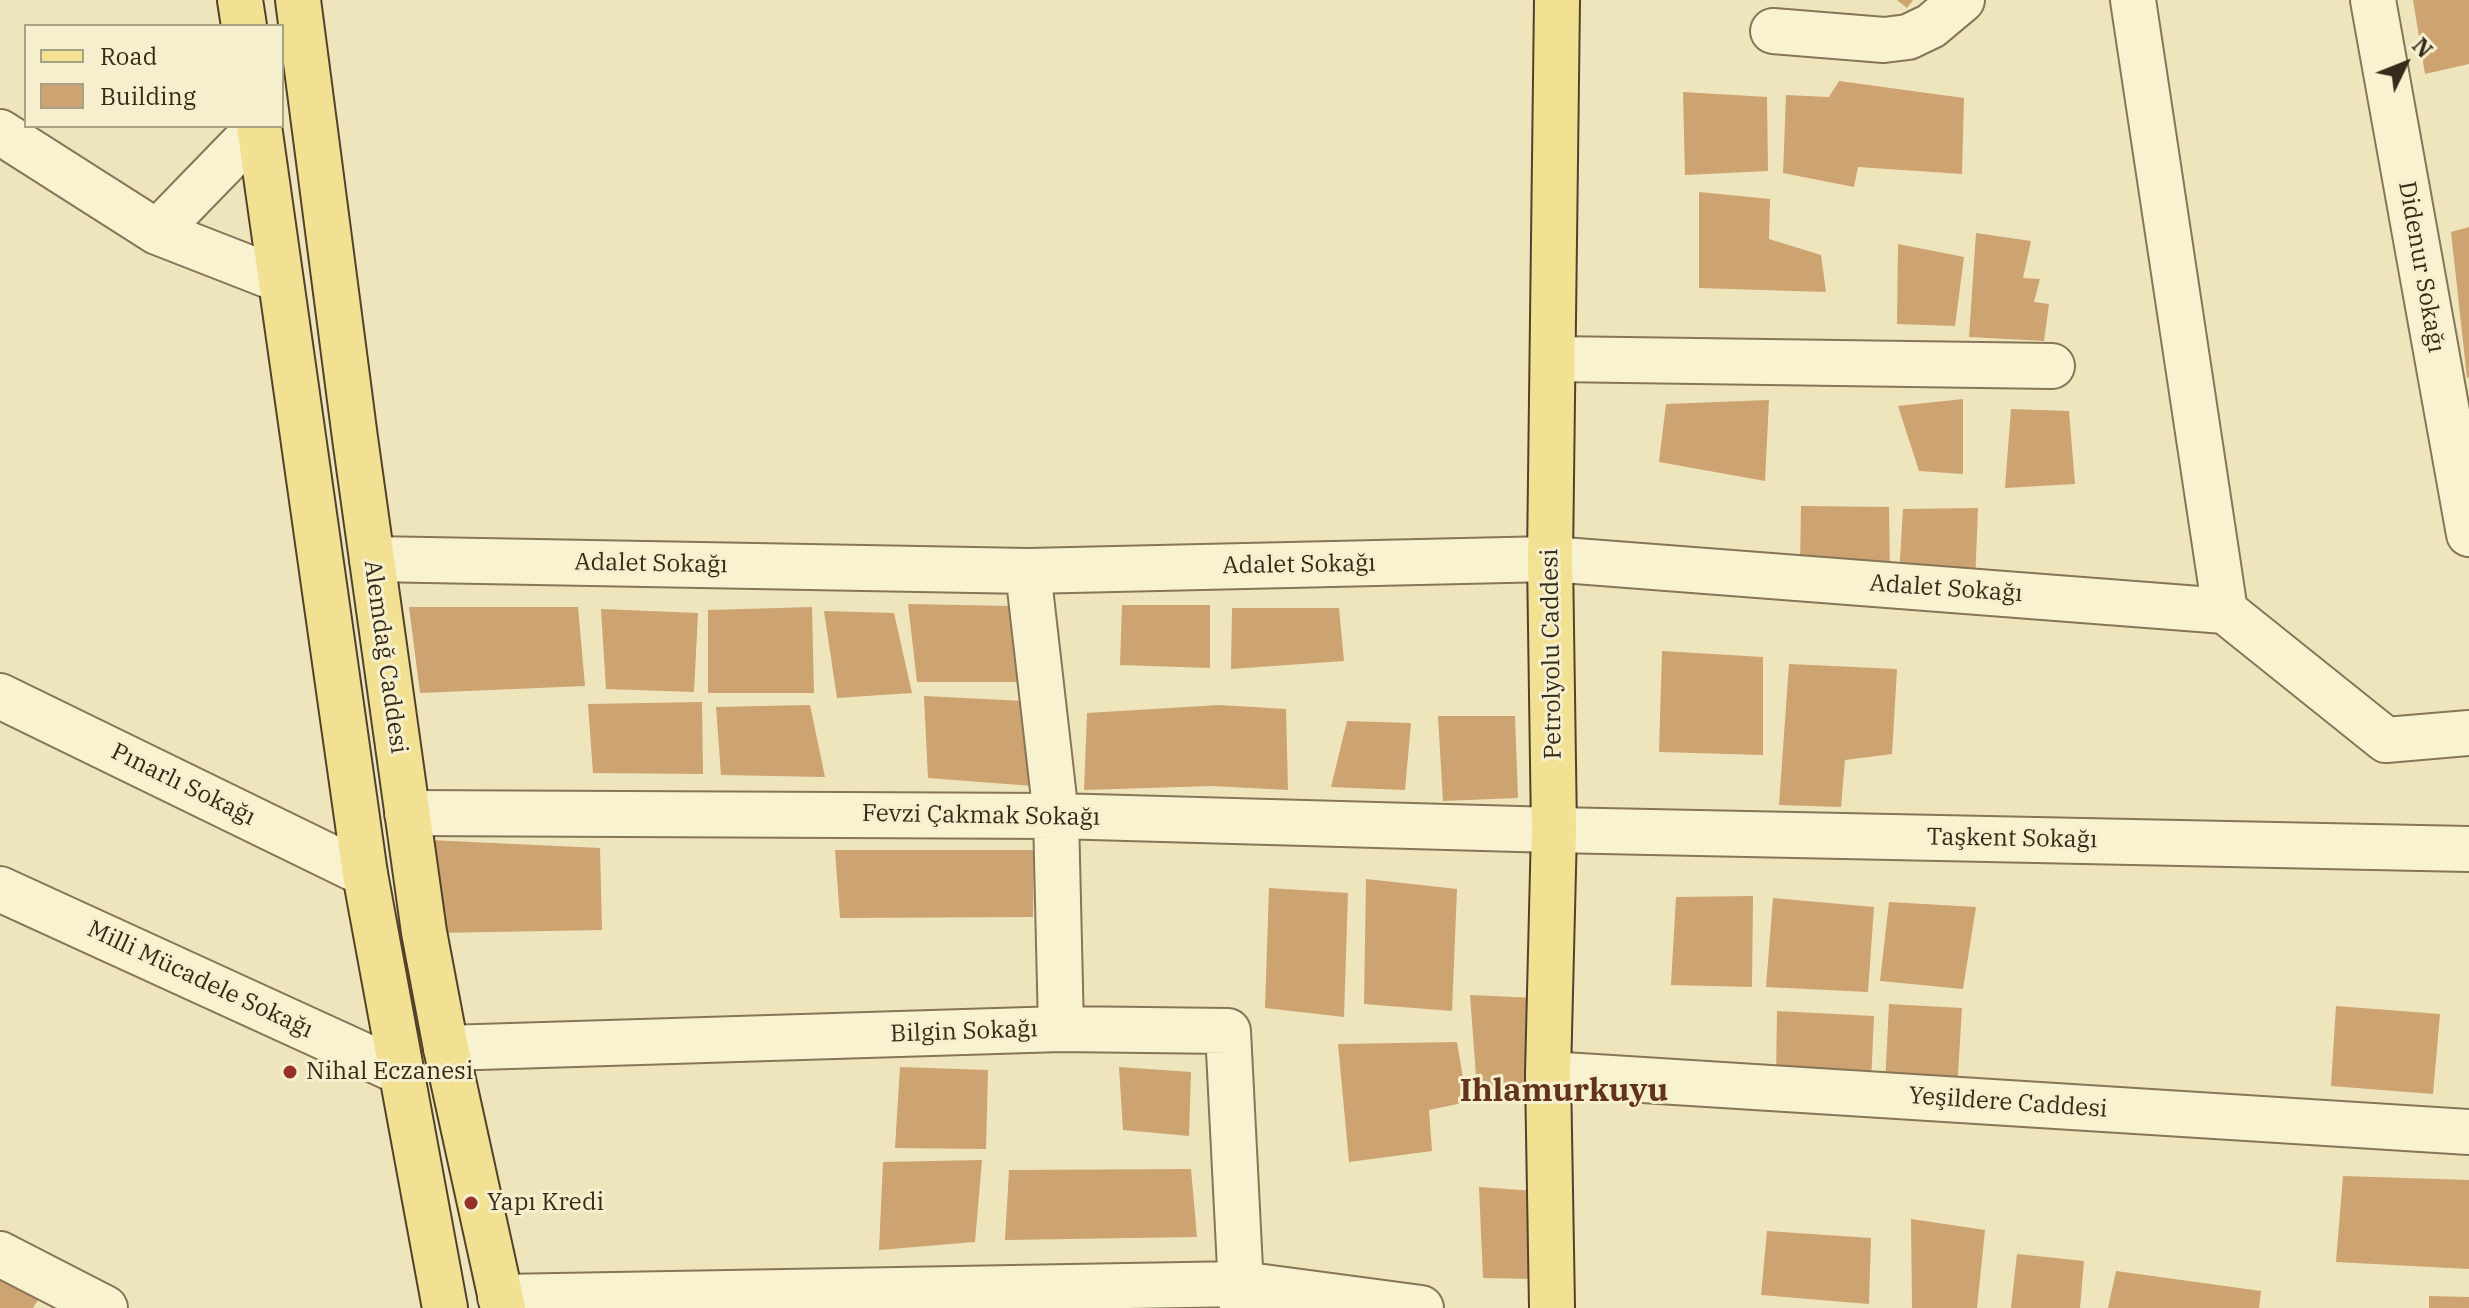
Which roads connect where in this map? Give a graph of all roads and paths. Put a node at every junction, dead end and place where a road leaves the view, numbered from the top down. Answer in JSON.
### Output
{"nodes":[{"id":1,"x":240,"y":0,"type":"edge"},
{"id":2,"x":298,"y":0,"type":"edge"},
{"id":3,"x":1557,"y":0,"type":"edge"},
{"id":4,"x":1962,"y":0,"type":"edge"},
{"id":5,"x":2133,"y":0,"type":"edge"},
{"id":6,"x":2373,"y":0,"type":"edge"},
{"id":7,"x":244,"y":24,"type":"edge"},
{"id":8,"x":1773,"y":31,"type":"dead end"},
{"id":9,"x":257,"y":128,"type":"edge"},
{"id":10,"x":259,"y":128,"type":"edge"},
{"id":11,"x":0,"y":132,"type":"edge"},
{"id":12,"x":157,"y":232,"type":"junction"},
{"id":13,"x":280,"y":280,"type":"junction"},
{"id":14,"x":1554,"y":359,"type":"junction"},
{"id":15,"x":2052,"y":366,"type":"dead end"},
{"id":16,"x":2469,"y":534,"type":"edge"},
{"id":17,"x":372,"y":559,"type":"junction"},
{"id":18,"x":1550,"y":559,"type":"junction"},
{"id":19,"x":1028,"y":571,"type":"junction"},
{"id":20,"x":2225,"y":611,"type":"junction"},
{"id":21,"x":0,"y":696,"type":"edge"},
{"id":22,"x":2469,"y":733,"type":"edge"},
{"id":23,"x":407,"y":813,"type":"junction"},
{"id":24,"x":1056,"y":816,"type":"junction"},
{"id":25,"x":1554,"y":830,"type":"junction"},
{"id":26,"x":2469,"y":849,"type":"edge"},
{"id":27,"x":365,"y":874,"type":"junction"},
{"id":28,"x":0,"y":889,"type":"edge"},
{"id":29,"x":1061,"y":1029,"type":"junction"},
{"id":30,"x":446,"y":1048,"type":"junction"},
{"id":31,"x":400,"y":1072,"type":"junction"},
{"id":32,"x":1548,"y":1074,"type":"junction"},
{"id":33,"x":2469,"y":1132,"type":"edge"},
{"id":34,"x":0,"y":1254,"type":"edge"},
{"id":35,"x":1241,"y":1296,"type":"edge"},
{"id":36,"x":502,"y":1302,"type":"edge"},
{"id":37,"x":105,"y":1308,"type":"edge"},
{"id":38,"x":445,"y":1308,"type":"edge"},
{"id":39,"x":1421,"y":1308,"type":"edge"},
{"id":40,"x":1552,"y":1308,"type":"edge"}],
"edges":[{"from":1,"to":7,"type":"main road"},
{"from":2,"to":17,"type":"main road","name":"Alemdağ Caddesi"},
{"from":3,"to":14,"type":"main road","name":"Petrolyolu Caddesi"},
{"from":4,"to":8,"type":"street"},
{"from":5,"to":20,"type":"street"},
{"from":6,"to":16,"type":"street","name":"Didenur Sokağı"},
{"from":9,"to":12,"type":"street"},
{"from":10,"to":13,"type":"main road"},
{"from":11,"to":12,"type":"street"},
{"from":12,"to":13,"type":"street"},
{"from":13,"to":27,"type":"main road"},
{"from":14,"to":15,"type":"street"},
{"from":14,"to":18,"type":"main road","name":"Petrolyolu Caddesi"},
{"from":17,"to":19,"type":"street","name":"Adalet Sokağı"},
{"from":17,"to":23,"type":"main road","name":"Alemdağ Caddesi"},
{"from":18,"to":19,"type":"street","name":"Adalet Sokağı"},
{"from":18,"to":20,"type":"street","name":"Adalet Sokağı"},
{"from":18,"to":25,"type":"main road","name":"Petrolyolu Caddesi"},
{"from":19,"to":24,"type":"street"},
{"from":20,"to":22,"type":"street"},
{"from":21,"to":27,"type":"street","name":"Pınarlı Sokağı"},
{"from":23,"to":24,"type":"street","name":"Fevzi Çakmak Sokağı"},
{"from":23,"to":30,"type":"main road","name":"Alemdağ Caddesi"},
{"from":24,"to":25,"type":"street","name":"Fevzi Çakmak Sokağı"},
{"from":24,"to":29,"type":"street"},
{"from":25,"to":26,"type":"street","name":"Taşkent Sokağı"},
{"from":25,"to":32,"type":"main road","name":"Petrolyolu Caddesi"},
{"from":27,"to":31,"type":"main road"},
{"from":28,"to":31,"type":"street","name":"Milli Mücadele Sokağı"},
{"from":29,"to":30,"type":"street","name":"Bilgin Sokağı"},
{"from":29,"to":35,"type":"street","name":"Bilgin Sokağı"},
{"from":30,"to":36,"type":"main road","name":"Alemdağ Caddesi"},
{"from":31,"to":38,"type":"main road"},
{"from":32,"to":33,"type":"street","name":"Yeşildere Caddesi"},
{"from":32,"to":40,"type":"main road","name":"Petrolyolu Caddesi"},
{"from":34,"to":37,"type":"street"},
{"from":35,"to":36,"type":"street"},
{"from":35,"to":39,"type":"street"}]}
